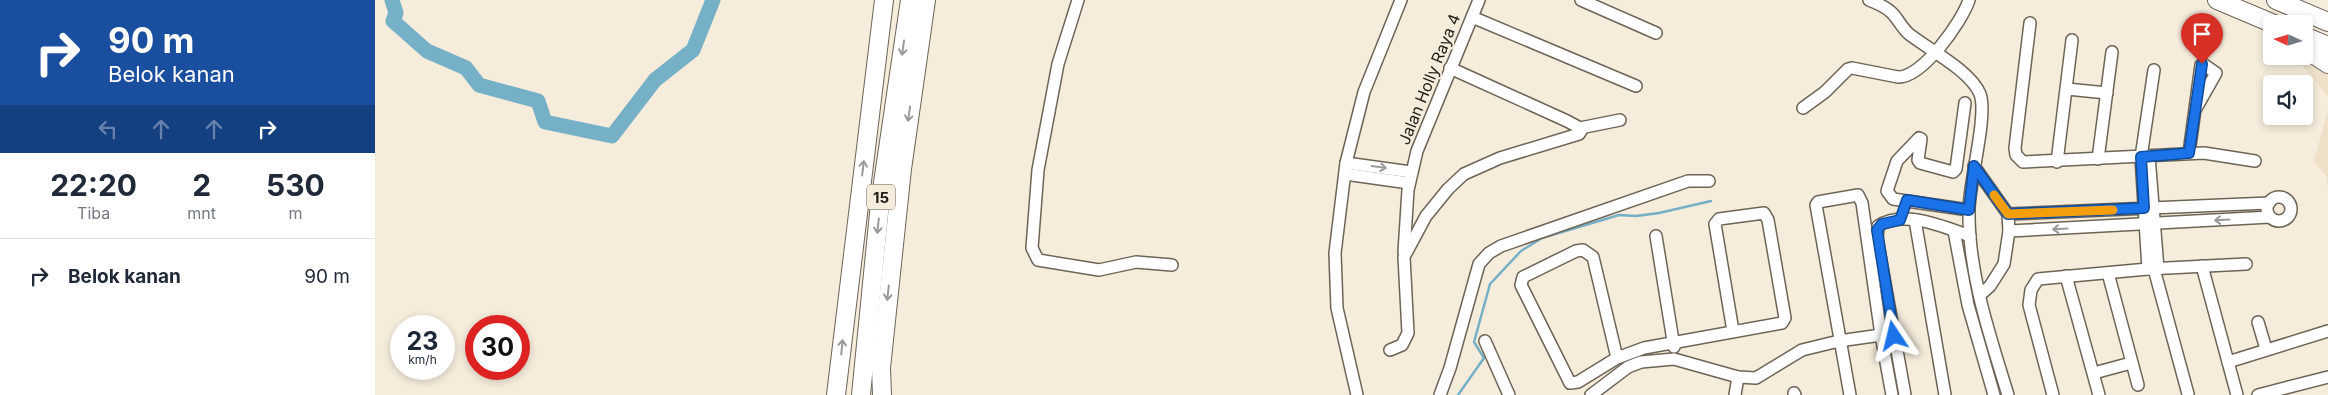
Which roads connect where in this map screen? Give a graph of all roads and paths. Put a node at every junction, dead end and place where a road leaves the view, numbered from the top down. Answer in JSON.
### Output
{"nodes":[{"id":1,"x":884,"y":0,"type":"edge"},
{"id":2,"x":910,"y":0,"type":"edge"},
{"id":3,"x":926,"y":0,"type":"edge"},
{"id":4,"x":1078,"y":0,"type":"edge"},
{"id":5,"x":1401,"y":0,"type":"edge"},
{"id":6,"x":1479,"y":0,"type":"edge"},
{"id":7,"x":1581,"y":0,"type":"edge"},
{"id":8,"x":1869,"y":0,"type":"edge"},
{"id":9,"x":1969,"y":0,"type":"edge"},
{"id":10,"x":2276,"y":0,"type":"edge"},
{"id":11,"x":2224,"y":3,"type":"edge"},
{"id":12,"x":1473,"y":17,"type":"junction"},
{"id":13,"x":2263,"y":19,"type":"edge"},
{"id":14,"x":2328,"y":22,"type":"edge"},
{"id":15,"x":2030,"y":23,"type":"dead end"},
{"id":16,"x":2263,"y":25,"type":"edge"},
{"id":17,"x":1656,"y":33,"type":"dead end"},
{"id":18,"x":2072,"y":40,"type":"dead end"},
{"id":19,"x":2313,"y":40,"type":"edge"},
{"id":20,"x":2328,"y":46,"type":"edge"},
{"id":21,"x":1937,"y":51,"type":"junction"},
{"id":22,"x":2112,"y":52,"type":"dead end"},
{"id":23,"x":2313,"y":54,"type":"edge"},
{"id":24,"x":2328,"y":64,"type":"edge"},
{"id":25,"x":1451,"y":68,"type":"junction"},
{"id":26,"x":2154,"y":70,"type":"dead end"},
{"id":27,"x":1636,"y":86,"type":"dead end"},
{"id":28,"x":2067,"y":88,"type":"junction"},
{"id":29,"x":2107,"y":93,"type":"junction"},
{"id":30,"x":1965,"y":103,"type":"dead end"},
{"id":31,"x":1803,"y":108,"type":"dead end"},
{"id":32,"x":2195,"y":110,"type":"dead end"},
{"id":33,"x":1620,"y":120,"type":"dead end"},
{"id":34,"x":1580,"y":128,"type":"junction"},
{"id":35,"x":2189,"y":153,"type":"junction"},
{"id":36,"x":2145,"y":157,"type":"junction"},
{"id":37,"x":1918,"y":160,"type":"junction"},
{"id":38,"x":2098,"y":160,"type":"junction"},
{"id":39,"x":1897,"y":161,"type":"junction"},
{"id":40,"x":2255,"y":161,"type":"dead end"},
{"id":41,"x":2057,"y":162,"type":"junction"},
{"id":42,"x":1974,"y":166,"type":"junction"},
{"id":43,"x":1346,"y":169,"type":"junction"},
{"id":44,"x":1410,"y":178,"type":"junction"},
{"id":45,"x":1709,"y":181,"type":"dead end"},
{"id":46,"x":1907,"y":200,"type":"junction"},
{"id":47,"x":2269,"y":203,"type":"junction"},
{"id":48,"x":2149,"y":208,"type":"junction"},
{"id":49,"x":1969,"y":210,"type":"junction"},
{"id":50,"x":2008,"y":214,"type":"junction"},
{"id":51,"x":2271,"y":217,"type":"junction"},
{"id":52,"x":1900,"y":220,"type":"junction"},
{"id":53,"x":1915,"y":220,"type":"junction"},
{"id":54,"x":2150,"y":224,"type":"junction"},
{"id":55,"x":1955,"y":231,"type":"junction"},
{"id":56,"x":2009,"y":231,"type":"junction"},
{"id":57,"x":1656,"y":236,"type":"dead end"},
{"id":58,"x":1970,"y":236,"type":"junction"},
{"id":59,"x":1404,"y":257,"type":"junction"},
{"id":60,"x":2246,"y":264,"type":"dead end"},
{"id":61,"x":1173,"y":266,"type":"dead end"},
{"id":62,"x":2201,"y":266,"type":"junction"},
{"id":63,"x":2153,"y":269,"type":"junction"},
{"id":64,"x":2108,"y":273,"type":"junction"},
{"id":65,"x":2066,"y":276,"type":"junction"},
{"id":66,"x":1980,"y":296,"type":"junction"},
{"id":67,"x":2258,"y":322,"type":"dead end"},
{"id":68,"x":1733,"y":331,"type":"junction"},
{"id":69,"x":2328,"y":331,"type":"edge"},
{"id":70,"x":1881,"y":335,"type":"junction"},
{"id":71,"x":1485,"y":341,"type":"dead end"},
{"id":72,"x":1839,"y":341,"type":"junction"},
{"id":73,"x":1674,"y":342,"type":"junction"},
{"id":74,"x":2266,"y":349,"type":"junction"},
{"id":75,"x":1390,"y":350,"type":"dead end"},
{"id":76,"x":1617,"y":358,"type":"junction"},
{"id":77,"x":1674,"y":359,"type":"junction"},
{"id":78,"x":2228,"y":362,"type":"junction"},
{"id":79,"x":2131,"y":363,"type":"junction"},
{"id":80,"x":2094,"y":374,"type":"junction"},
{"id":81,"x":1738,"y":377,"type":"junction"},
{"id":82,"x":2328,"y":377,"type":"edge"},
{"id":83,"x":2138,"y":385,"type":"dead end"},
{"id":84,"x":2188,"y":394,"type":"edge"},
{"id":85,"x":836,"y":395,"type":"edge"},
{"id":86,"x":861,"y":395,"type":"edge"},
{"id":87,"x":882,"y":395,"type":"edge"},
{"id":88,"x":1357,"y":395,"type":"edge"},
{"id":89,"x":1440,"y":395,"type":"edge"},
{"id":90,"x":1509,"y":395,"type":"edge"},
{"id":91,"x":1591,"y":395,"type":"edge"},
{"id":92,"x":1735,"y":395,"type":"edge"},
{"id":93,"x":1850,"y":395,"type":"edge"},
{"id":94,"x":1892,"y":395,"type":"edge"},
{"id":95,"x":1905,"y":395,"type":"edge"},
{"id":96,"x":1945,"y":395,"type":"edge"},
{"id":97,"x":1993,"y":395,"type":"edge"},
{"id":98,"x":2008,"y":395,"type":"edge"},
{"id":99,"x":2053,"y":395,"type":"edge"},
{"id":100,"x":2099,"y":395,"type":"edge"},
{"id":101,"x":2237,"y":395,"type":"edge"},
{"id":102,"x":2258,"y":395,"type":"edge"}],
"edges":[{"from":85,"to":1,"type":"highway","number":"15","one_way":true},
{"from":2,"to":86,"type":"highway","number":"15","one_way":true},
{"from":3,"to":87,"type":"highway","one_way":true},
{"from":4,"to":61,"type":"street"},
{"from":5,"to":43,"type":"street"},
{"from":6,"to":12,"type":"street","name":"Jalan Holly Raya 4"},
{"from":7,"to":17,"type":"street"},
{"from":8,"to":21,"type":"street"},
{"from":9,"to":21,"type":"street"},
{"from":10,"to":14,"type":"highway"},
{"from":11,"to":13,"type":"highway"},
{"from":11,"to":16,"type":"highway"},
{"from":12,"to":25,"type":"street","name":"Jalan Holly Raya 4"},
{"from":12,"to":27,"type":"street"},
{"from":15,"to":41,"type":"street"},
{"from":18,"to":28,"type":"street"},
{"from":19,"to":20,"type":"highway"},
{"from":21,"to":31,"type":"street"},
{"from":21,"to":42,"type":"street"},
{"from":22,"to":29,"type":"street"},
{"from":23,"to":24,"type":"highway"},
{"from":25,"to":34,"type":"street"},
{"from":25,"to":44,"type":"street","name":"Jalan Holly Raya 4"},
{"from":26,"to":36,"type":"street"},
{"from":28,"to":29,"type":"street"},
{"from":28,"to":41,"type":"street"},
{"from":29,"to":38,"type":"street"},
{"from":30,"to":37,"type":"street"},
{"from":32,"to":35,"type":"street"},
{"from":33,"to":34,"type":"street"},
{"from":34,"to":59,"type":"street"},
{"from":35,"to":36,"type":"street"},
{"from":35,"to":40,"type":"street"},
{"from":36,"to":38,"type":"street"},
{"from":36,"to":48,"type":"street"},
{"from":37,"to":39,"type":"street"},
{"from":37,"to":39,"type":"street"},
{"from":38,"to":41,"type":"street"},
{"from":39,"to":46,"type":"street"},
{"from":42,"to":49,"type":"street"},
{"from":42,"to":50,"type":"street"},
{"from":43,"to":44,"type":"street"},
{"from":43,"to":88,"type":"street"},
{"from":44,"to":59,"type":"street","name":"Jalan Holly Raya 4"},
{"from":45,"to":89,"type":"street"},
{"from":46,"to":49,"type":"street"},
{"from":46,"to":52,"type":"street"},
{"from":47,"to":48,"type":"street"},
{"from":47,"to":51,"type":"street"},
{"from":47,"to":51,"type":"street"},
{"from":48,"to":50,"type":"street"},
{"from":48,"to":54,"type":"street"},
{"from":49,"to":58,"type":"street"},
{"from":50,"to":56,"type":"street"},
{"from":51,"to":54,"type":"street","one_way":true},
{"from":52,"to":53,"type":"street"},
{"from":52,"to":95,"type":"street"},
{"from":53,"to":55,"type":"street"},
{"from":53,"to":96,"type":"street"},
{"from":54,"to":56,"type":"street","one_way":true},
{"from":54,"to":63,"type":"street"},
{"from":55,"to":58,"type":"street"},
{"from":55,"to":97,"type":"street"},
{"from":56,"to":66,"type":"street"},
{"from":57,"to":73,"type":"street"},
{"from":58,"to":66,"type":"street"},
{"from":59,"to":75,"type":"street","name":"Jalan Holly Raya 4"},
{"from":60,"to":62,"type":"street"},
{"from":62,"to":63,"type":"street"},
{"from":62,"to":78,"type":"street"},
{"from":63,"to":64,"type":"street"},
{"from":63,"to":84,"type":"street"},
{"from":64,"to":65,"type":"street"},
{"from":64,"to":79,"type":"street"},
{"from":65,"to":80,"type":"street"},
{"from":65,"to":99,"type":"street"},
{"from":66,"to":98,"type":"street"},
{"from":67,"to":74,"type":"street"},
{"from":68,"to":68,"type":"street"},
{"from":68,"to":73,"type":"street"},
{"from":69,"to":74,"type":"street"},
{"from":70,"to":72,"type":"street"},
{"from":70,"to":72,"type":"street"},
{"from":70,"to":94,"type":"street"},
{"from":71,"to":90,"type":"street"},
{"from":72,"to":81,"type":"street"},
{"from":72,"to":93,"type":"street"},
{"from":73,"to":76,"type":"street"},
{"from":73,"to":77,"type":"street"},
{"from":74,"to":78,"type":"street"},
{"from":76,"to":76,"type":"street"},
{"from":77,"to":81,"type":"street"},
{"from":77,"to":91,"type":"street"},
{"from":78,"to":101,"type":"street"},
{"from":79,"to":80,"type":"street"},
{"from":79,"to":83,"type":"street"},
{"from":80,"to":100,"type":"street"},
{"from":81,"to":92,"type":"street"},
{"from":82,"to":102,"type":"street"}]}
